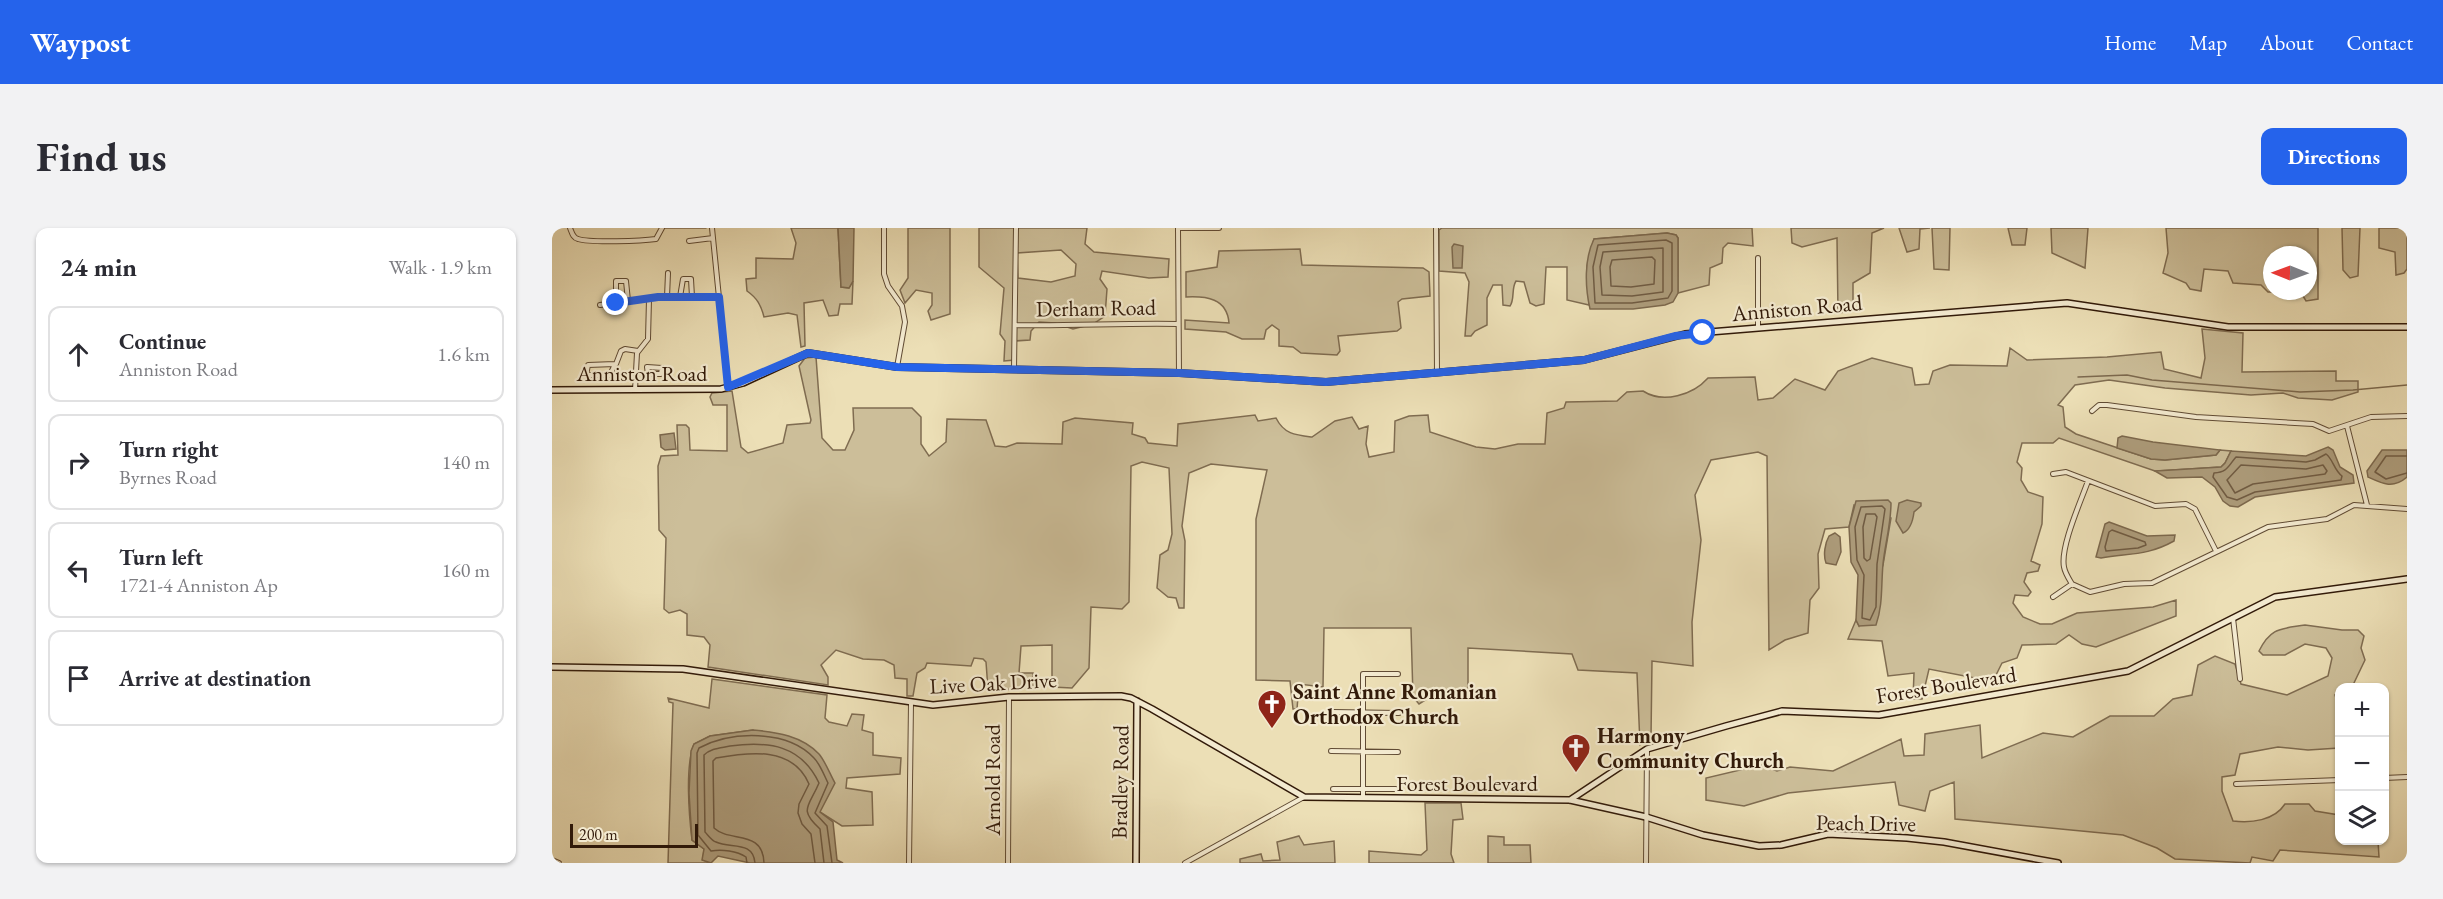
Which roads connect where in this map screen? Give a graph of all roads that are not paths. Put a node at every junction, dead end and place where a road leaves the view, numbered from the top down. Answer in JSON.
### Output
{"nodes":[{"id":1,"x":570,"y":228,"type":"edge"},
{"id":2,"x":662,"y":228,"type":"edge"},
{"id":3,"x":712,"y":228,"type":"edge"},
{"id":4,"x":884,"y":228,"type":"edge"},
{"id":5,"x":1016,"y":228,"type":"edge"},
{"id":6,"x":1178,"y":228,"type":"edge"},
{"id":7,"x":1219,"y":228,"type":"edge"},
{"id":8,"x":1436,"y":228,"type":"edge"},
{"id":9,"x":713,"y":238,"type":"junction"},
{"id":10,"x":689,"y":241,"type":"dead end"},
{"id":11,"x":1758,"y":258,"type":"dead end"},
{"id":12,"x":668,"y":273,"type":"dead end"},
{"id":13,"x":667,"y":297,"type":"junction"},
{"id":14,"x":680,"y":297,"type":"junction"},
{"id":15,"x":692,"y":297,"type":"junction"},
{"id":16,"x":719,"y":297,"type":"junction"},
{"id":17,"x":649,"y":299,"type":"junction"},
{"id":18,"x":628,"y":301,"type":"junction"},
{"id":19,"x":616,"y":303,"type":"junction"},
{"id":20,"x":600,"y":305,"type":"dead end"},
{"id":21,"x":1178,"y":324,"type":"junction"},
{"id":22,"x":1015,"y":326,"type":"junction"},
{"id":23,"x":2407,"y":327,"type":"edge"},
{"id":24,"x":1758,"y":328,"type":"junction"},
{"id":25,"x":638,"y":351,"type":"junction"},
{"id":26,"x":615,"y":364,"type":"junction"},
{"id":27,"x":636,"y":366,"type":"junction"},
{"id":28,"x":647,"y":366,"type":"dead end"},
{"id":29,"x":897,"y":367,"type":"junction"},
{"id":30,"x":1014,"y":369,"type":"junction"},
{"id":31,"x":1437,"y":372,"type":"junction"},
{"id":32,"x":1179,"y":373,"type":"junction"},
{"id":33,"x":728,"y":387,"type":"junction"},
{"id":34,"x":552,"y":390,"type":"edge"},
{"id":35,"x":636,"y":390,"type":"junction"},
{"id":36,"x":2092,"y":411,"type":"dead end"},
{"id":37,"x":2407,"y":416,"type":"edge"},
{"id":38,"x":2347,"y":426,"type":"junction"},
{"id":39,"x":2053,"y":474,"type":"dead end"},
{"id":40,"x":2088,"y":481,"type":"junction"},
{"id":41,"x":2367,"y":505,"type":"junction"},
{"id":42,"x":2407,"y":509,"type":"edge"},
{"id":43,"x":2216,"y":551,"type":"junction"},
{"id":44,"x":2407,"y":579,"type":"edge"},
{"id":45,"x":2072,"y":584,"type":"junction"},
{"id":46,"x":2053,"y":597,"type":"dead end"},
{"id":47,"x":2233,"y":618,"type":"junction"},
{"id":48,"x":552,"y":667,"type":"edge"},
{"id":49,"x":1398,"y":674,"type":"dead end"},
{"id":50,"x":2240,"y":679,"type":"dead end"},
{"id":51,"x":1009,"y":697,"type":"junction"},
{"id":52,"x":1137,"y":701,"type":"junction"},
{"id":53,"x":911,"y":703,"type":"junction"},
{"id":54,"x":1332,"y":712,"type":"dead end"},
{"id":55,"x":1363,"y":712,"type":"junction"},
{"id":56,"x":1399,"y":713,"type":"dead end"},
{"id":57,"x":1647,"y":749,"type":"junction"},
{"id":58,"x":1331,"y":751,"type":"dead end"},
{"id":59,"x":1363,"y":751,"type":"junction"},
{"id":60,"x":1398,"y":752,"type":"dead end"},
{"id":61,"x":2407,"y":777,"type":"edge"},
{"id":62,"x":2389,"y":778,"type":"edge"},
{"id":63,"x":2335,"y":780,"type":"edge"},
{"id":64,"x":2236,"y":784,"type":"dead end"},
{"id":65,"x":1333,"y":789,"type":"dead end"},
{"id":66,"x":1363,"y":789,"type":"junction"},
{"id":67,"x":1395,"y":789,"type":"dead end"},
{"id":68,"x":1304,"y":797,"type":"junction"},
{"id":69,"x":1363,"y":798,"type":"junction"},
{"id":70,"x":1570,"y":800,"type":"junction"},
{"id":71,"x":1646,"y":817,"type":"junction"},
{"id":72,"x":552,"y":860,"type":"edge"},
{"id":73,"x":559,"y":863,"type":"edge"},
{"id":74,"x":909,"y":863,"type":"edge"},
{"id":75,"x":1008,"y":863,"type":"edge"},
{"id":76,"x":1136,"y":863,"type":"edge"},
{"id":77,"x":1185,"y":863,"type":"edge"},
{"id":78,"x":1646,"y":863,"type":"edge"},
{"id":79,"x":2058,"y":863,"type":"edge"}],
"edges":[{"from":1,"to":2,"type":"street"},
{"from":3,"to":9,"type":"street"},
{"from":4,"to":29,"type":"street"},
{"from":5,"to":22,"type":"street"},
{"from":6,"to":7,"type":"street"},
{"from":6,"to":21,"type":"street"},
{"from":8,"to":31,"type":"street"},
{"from":9,"to":10,"type":"street"},
{"from":9,"to":16,"type":"street"},
{"from":11,"to":24,"type":"street"},
{"from":12,"to":13,"type":"street"},
{"from":13,"to":14,"type":"street"},
{"from":13,"to":17,"type":"street"},
{"from":14,"to":15,"type":"street"},
{"from":14,"to":15,"type":"street"},
{"from":15,"to":16,"type":"street"},
{"from":16,"to":33,"type":"street"},
{"from":17,"to":18,"type":"street"},
{"from":17,"to":25,"type":"street"},
{"from":18,"to":19,"type":"street"},
{"from":18,"to":19,"type":"street"},
{"from":19,"to":20,"type":"street"},
{"from":21,"to":22,"type":"street","name":"Derham Road"},
{"from":21,"to":32,"type":"street"},
{"from":22,"to":30,"type":"street"},
{"from":23,"to":24,"type":"street","name":"Anniston Road"},
{"from":24,"to":31,"type":"street","name":"Anniston Road"},
{"from":25,"to":26,"type":"street"},
{"from":25,"to":27,"type":"street"},
{"from":26,"to":26,"type":"street"},
{"from":27,"to":28,"type":"street"},
{"from":27,"to":35,"type":"street"},
{"from":29,"to":30,"type":"street","name":"Anniston Road"},
{"from":29,"to":33,"type":"street","name":"Anniston Road"},
{"from":30,"to":32,"type":"street","name":"Anniston Road"},
{"from":31,"to":32,"type":"street","name":"Anniston Road"},
{"from":33,"to":35,"type":"street","name":"Anniston Road"},
{"from":34,"to":35,"type":"street","name":"Anniston Road"},
{"from":36,"to":38,"type":"street"},
{"from":37,"to":38,"type":"street"},
{"from":38,"to":41,"type":"street"},
{"from":39,"to":40,"type":"street"},
{"from":40,"to":43,"type":"street"},
{"from":40,"to":45,"type":"street"},
{"from":41,"to":42,"type":"street"},
{"from":41,"to":43,"type":"street"},
{"from":43,"to":45,"type":"street"},
{"from":44,"to":47,"type":"street","name":"Forest Boulevard"},
{"from":45,"to":46,"type":"street"},
{"from":47,"to":50,"type":"street"},
{"from":47,"to":57,"type":"street","name":"Forest Boulevard"},
{"from":48,"to":53,"type":"street","name":"Live Oak Drive"},
{"from":49,"to":55,"type":"street"},
{"from":51,"to":52,"type":"street","name":"Live Oak Drive"},
{"from":51,"to":53,"type":"street","name":"Live Oak Drive"},
{"from":51,"to":75,"type":"street","name":"Arnold Road"},
{"from":52,"to":68,"type":"street","name":"Live Oak Drive"},
{"from":52,"to":76,"type":"street","name":"Bradley Road"},
{"from":53,"to":74,"type":"street"},
{"from":54,"to":55,"type":"street"},
{"from":55,"to":56,"type":"street"},
{"from":55,"to":59,"type":"street"},
{"from":57,"to":70,"type":"street","name":"Forest Boulevard"},
{"from":57,"to":71,"type":"street"},
{"from":58,"to":59,"type":"street"},
{"from":59,"to":60,"type":"street"},
{"from":59,"to":66,"type":"street"},
{"from":61,"to":62,"type":"street"},
{"from":63,"to":64,"type":"street"},
{"from":65,"to":66,"type":"street"},
{"from":66,"to":67,"type":"street"},
{"from":66,"to":69,"type":"street"},
{"from":68,"to":69,"type":"street","name":"Forest Boulevard"},
{"from":68,"to":77,"type":"street","name":"Forest Boulevard"},
{"from":69,"to":70,"type":"street","name":"Forest Boulevard"},
{"from":70,"to":71,"type":"street","name":"Peach Drive"},
{"from":71,"to":78,"type":"street"},
{"from":71,"to":79,"type":"street","name":"Peach Drive"},
{"from":72,"to":73,"type":"street"}]}
